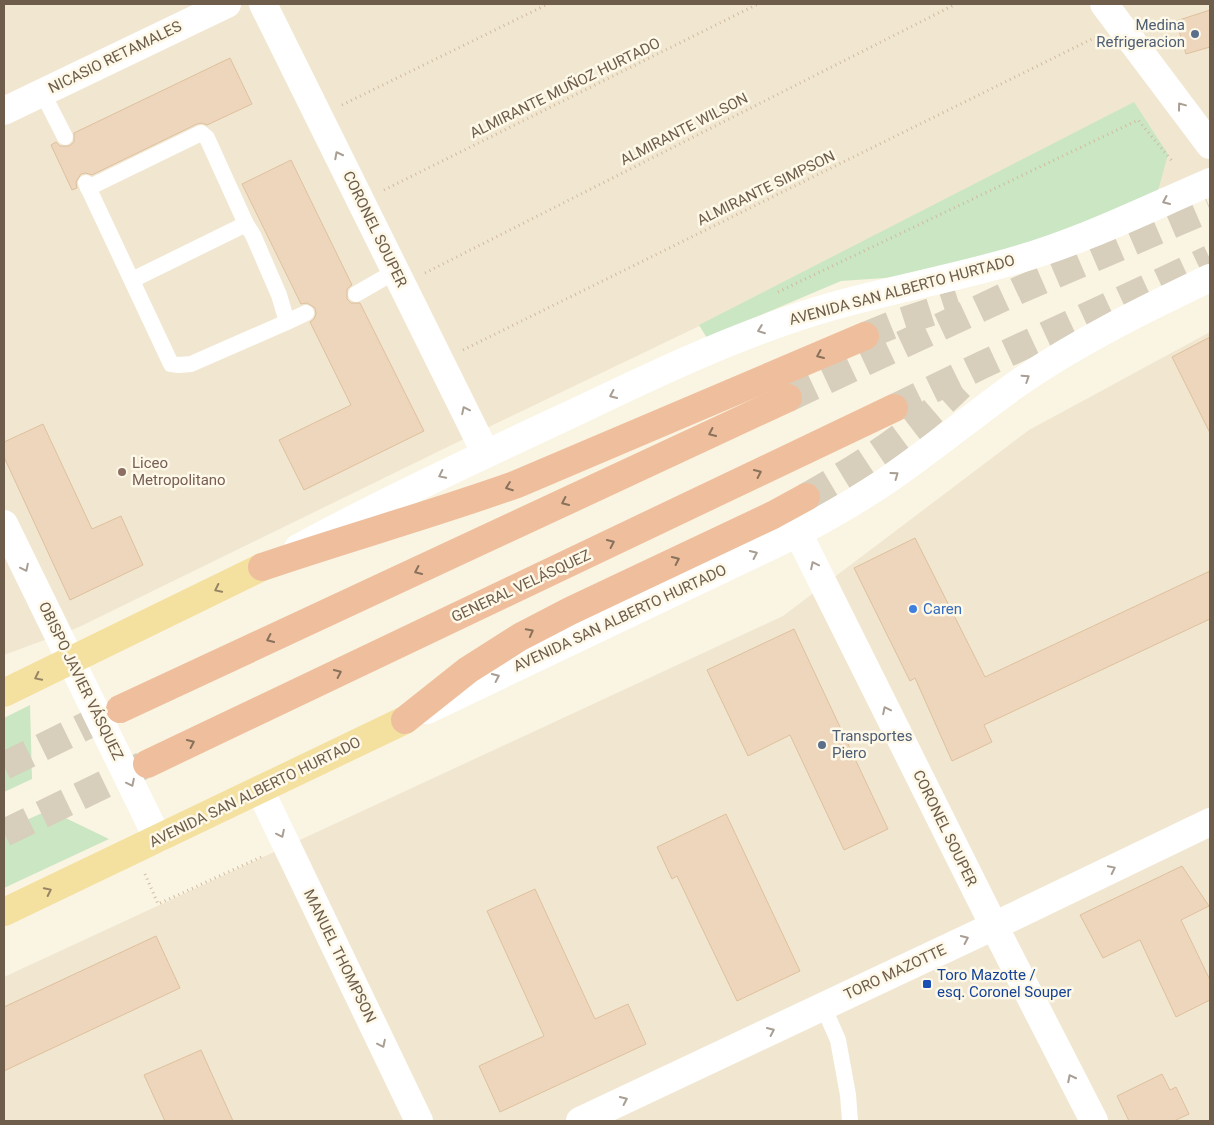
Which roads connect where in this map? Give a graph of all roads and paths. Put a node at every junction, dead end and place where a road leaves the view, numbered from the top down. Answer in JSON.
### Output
{"nodes":[{"id":1,"x":226,"y":4,"type":"edge"},
{"id":2,"x":264,"y":4,"type":"edge"},
{"id":3,"x":548,"y":4,"type":"edge"},
{"id":4,"x":758,"y":4,"type":"edge"},
{"id":5,"x":956,"y":4,"type":"edge"},
{"id":6,"x":1104,"y":4,"type":"edge"},
{"id":7,"x":1080,"y":45,"type":"dead end"},
{"id":8,"x":42,"y":92,"type":"junction"},
{"id":9,"x":339,"y":106,"type":"dead end"},
{"id":10,"x":4,"y":110,"type":"edge"},
{"id":11,"x":65,"y":137,"type":"dead end"},
{"id":12,"x":1210,"y":145,"type":"edge"},
{"id":13,"x":1173,"y":162,"type":"dead end"},
{"id":14,"x":1210,"y":182,"type":"edge"},
{"id":15,"x":381,"y":192,"type":"dead end"},
{"id":16,"x":246,"y":224,"type":"junction"},
{"id":17,"x":396,"y":271,"type":"junction"},
{"id":18,"x":422,"y":274,"type":"dead end"},
{"id":19,"x":1210,"y":278,"type":"edge"},
{"id":20,"x":132,"y":280,"type":"junction"},
{"id":21,"x":356,"y":294,"type":"dead end"},
{"id":22,"x":769,"y":296,"type":"dead end"},
{"id":23,"x":306,"y":313,"type":"dead end"},
{"id":24,"x":287,"y":322,"type":"junction"},
{"id":25,"x":865,"y":336,"type":"tunnel mouth"},
{"id":26,"x":461,"y":351,"type":"dead end"},
{"id":27,"x":788,"y":398,"type":"tunnel mouth"},
{"id":28,"x":894,"y":408,"type":"tunnel mouth"},
{"id":29,"x":486,"y":454,"type":"junction"},
{"id":30,"x":806,"y":497,"type":"tunnel mouth"},
{"id":31,"x":4,"y":524,"type":"edge"},
{"id":32,"x":798,"y":533,"type":"junction"},
{"id":33,"x":262,"y":567,"type":"junction"},
{"id":34,"x":72,"y":660,"type":"junction"},
{"id":35,"x":4,"y":693,"type":"edge"},
{"id":36,"x":120,"y":709,"type":"tunnel mouth"},
{"id":37,"x":405,"y":720,"type":"junction"},
{"id":38,"x":147,"y":764,"type":"tunnel mouth"},
{"id":39,"x":260,"y":790,"type":"junction"},
{"id":40,"x":1210,"y":822,"type":"edge"},
{"id":41,"x":146,"y":844,"type":"junction"},
{"id":42,"x":287,"y":846,"type":"junction"},
{"id":43,"x":4,"y":912,"type":"edge"},
{"id":44,"x":994,"y":926,"type":"junction"},
{"id":45,"x":823,"y":1006,"type":"junction"},
{"id":46,"x":419,"y":1121,"type":"edge"},
{"id":47,"x":580,"y":1121,"type":"edge"},
{"id":48,"x":850,"y":1121,"type":"edge"},
{"id":49,"x":1094,"y":1121,"type":"edge"}],
"edges":[{"from":1,"to":8,"type":"street","name":"NICASIO RETAMALES"},
{"from":17,"to":2,"type":"street","name":"CORONEL SOUPER","one_way":true},
{"from":3,"to":9,"type":"path"},
{"from":4,"to":15,"type":"path","name":"ALMIRANTE MUÑOZ HURTADO"},
{"from":5,"to":18,"type":"path","name":"ALMIRANTE WILSON"},
{"from":12,"to":6,"type":"street","one_way":true},
{"from":7,"to":26,"type":"path","name":"ALMIRANTE SIMPSON"},
{"from":8,"to":10,"type":"street","name":"NICASIO RETAMALES"},
{"from":8,"to":11,"type":"lane"},
{"from":13,"to":22,"type":"path"},
{"from":14,"to":29,"type":"street","name":"AVENIDA SAN ALBERTO HURTADO","one_way":true},
{"from":16,"to":20,"type":"lane"},
{"from":16,"to":20,"type":"lane"},
{"from":16,"to":24,"type":"lane"},
{"from":17,"to":21,"type":"lane"},
{"from":29,"to":17,"type":"street","name":"CORONEL SOUPER","one_way":true},
{"from":32,"to":19,"type":"street","name":"AVENIDA SAN ALBERTO HURTADO","one_way":true},
{"from":20,"to":24,"type":"lane"},
{"from":23,"to":24,"type":"lane"},
{"from":25,"to":33,"type":"highway","one_way":true},
{"from":27,"to":36,"type":"highway","one_way":true},
{"from":38,"to":28,"type":"highway","name":"GENERAL VELÁSQUEZ","one_way":true},
{"from":29,"to":33,"type":"street","name":"AVENIDA SAN ALBERTO HURTADO","one_way":true},
{"from":37,"to":30,"type":"highway","one_way":true},
{"from":31,"to":34,"type":"street","name":"OBISPO JAVIER VÁSQUEZ","one_way":true},
{"from":37,"to":32,"type":"street","name":"AVENIDA SAN ALBERTO HURTADO","one_way":true},
{"from":44,"to":32,"type":"street","name":"CORONEL SOUPER","one_way":true},
{"from":33,"to":34,"type":"main road","name":"AVENIDA SAN ALBERTO HURTADO","one_way":true},
{"from":34,"to":35,"type":"main road","name":"AVENIDA SAN ALBERTO HURTADO","one_way":true},
{"from":34,"to":41,"type":"street","name":"OBISPO JAVIER VÁSQUEZ","one_way":true},
{"from":37,"to":39,"type":"main road","name":"AVENIDA SAN ALBERTO HURTADO"},
{"from":39,"to":41,"type":"main road","name":"AVENIDA SAN ALBERTO HURTADO"},
{"from":39,"to":42,"type":"street","name":"MANUEL THOMPSON","one_way":true},
{"from":44,"to":40,"type":"street","name":"TORO MAZOTTE","one_way":true},
{"from":41,"to":42,"type":"path"},
{"from":43,"to":41,"type":"main road","name":"AVENIDA SAN ALBERTO HURTADO","one_way":true},
{"from":42,"to":46,"type":"street","name":"MANUEL THOMPSON","one_way":true},
{"from":45,"to":44,"type":"street","name":"TORO MAZOTTE","one_way":true},
{"from":49,"to":44,"type":"street","name":"CORONEL SOUPER","one_way":true},
{"from":47,"to":45,"type":"street","name":"TORO MAZOTTE","one_way":true},
{"from":45,"to":48,"type":"lane"}]}
